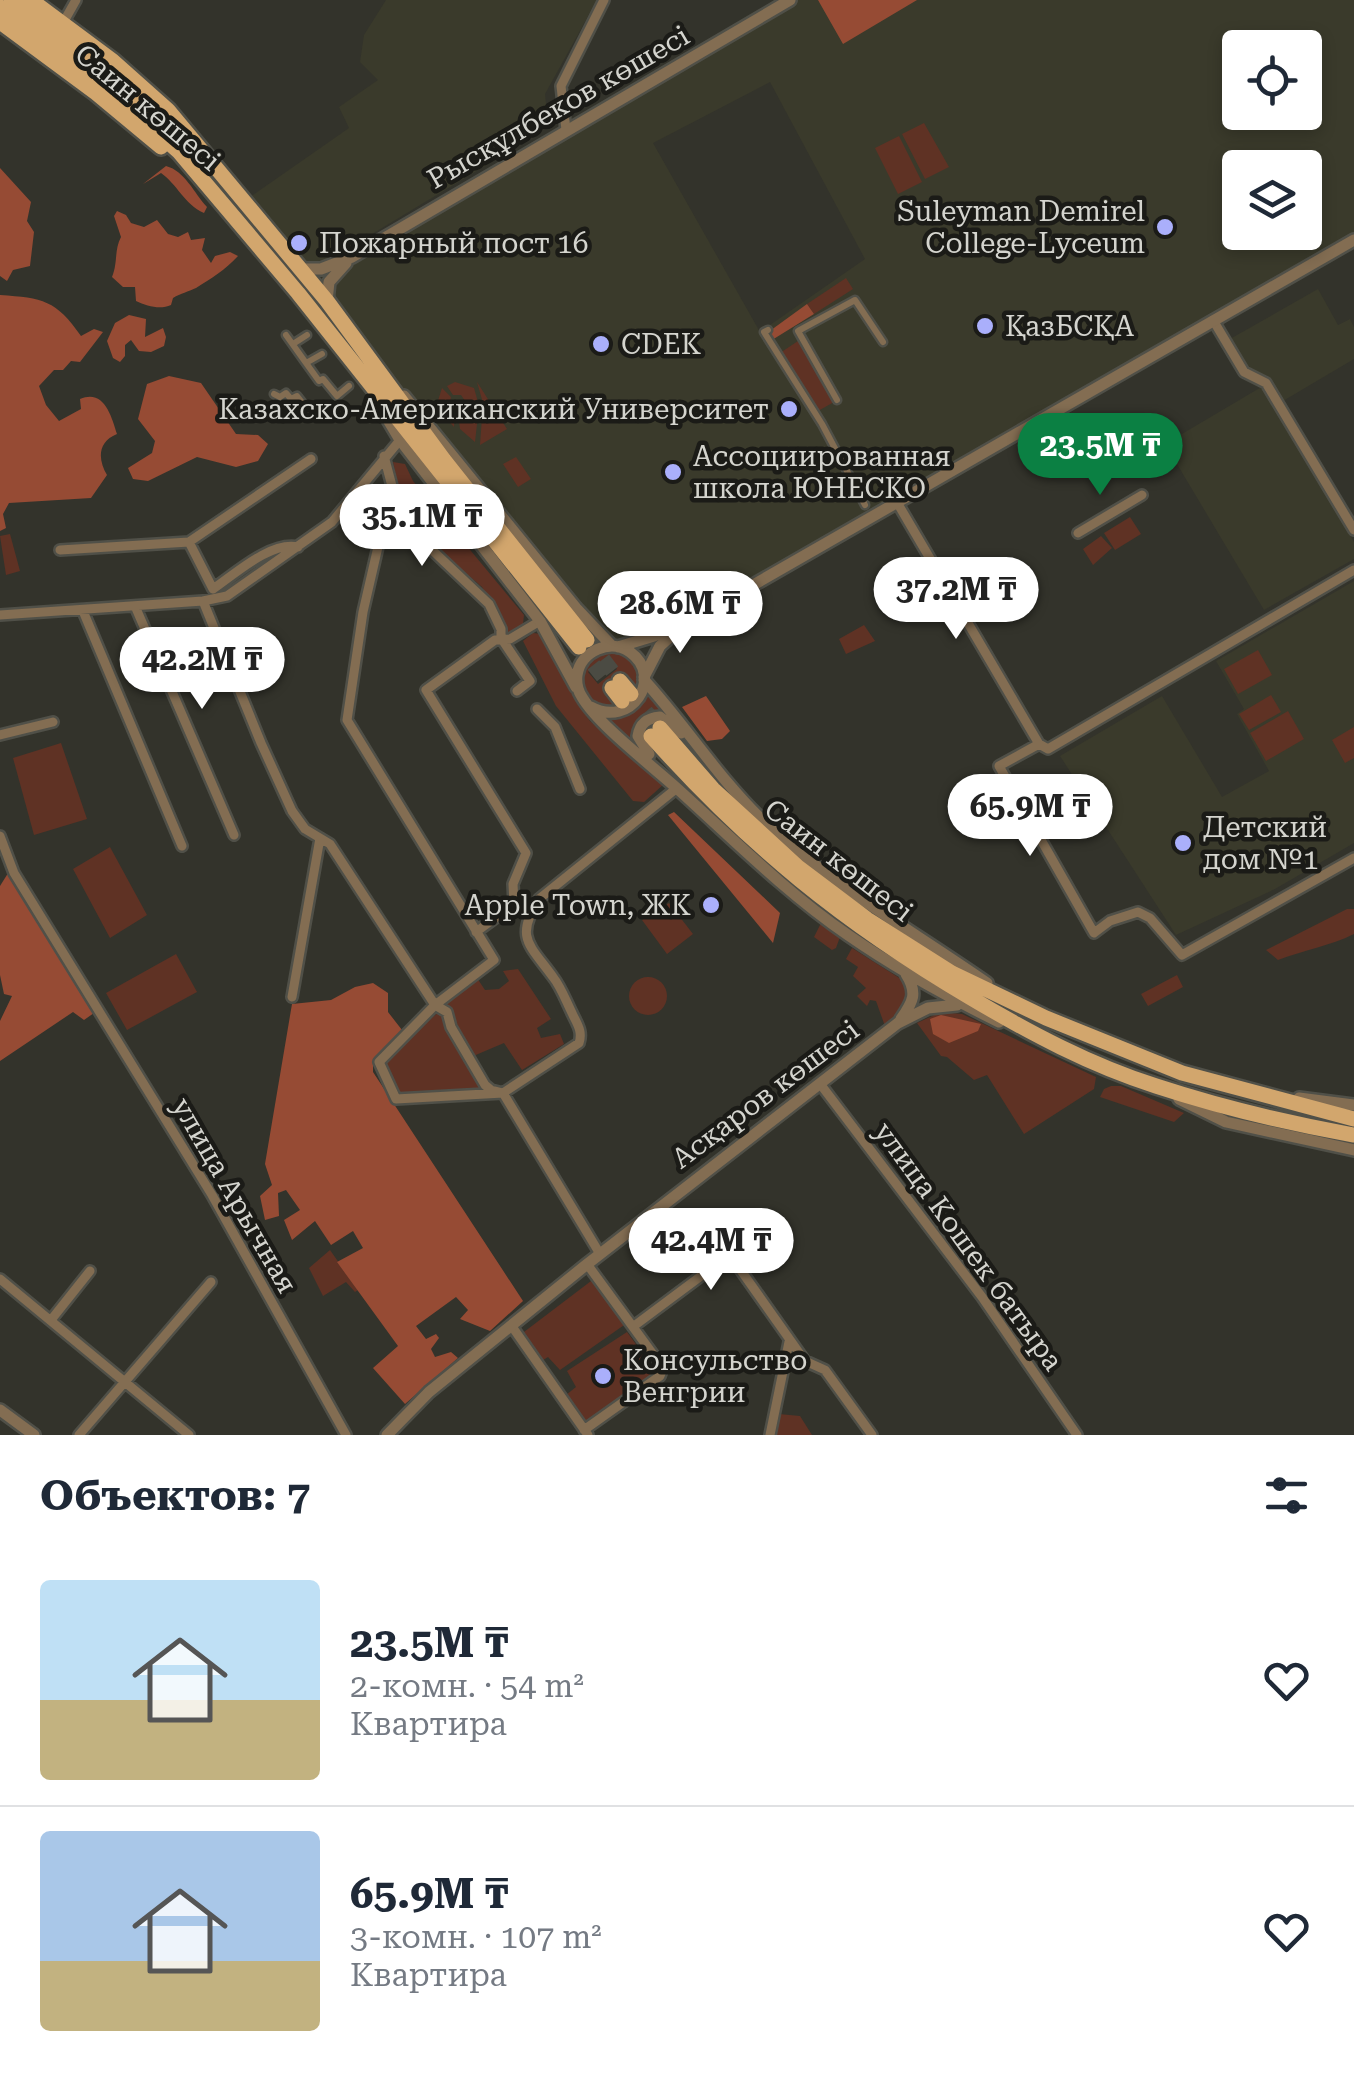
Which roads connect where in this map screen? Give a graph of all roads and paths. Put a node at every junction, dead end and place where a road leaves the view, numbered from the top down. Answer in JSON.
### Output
{"nodes":[{"id":1,"x":10,"y":0,"type":"edge"},
{"id":2,"x":31,"y":0,"type":"edge"},
{"id":3,"x":76,"y":0,"type":"edge"},
{"id":4,"x":604,"y":0,"type":"edge"},
{"id":5,"x":790,"y":0,"type":"edge"},
{"id":6,"x":0,"y":7,"type":"edge"},
{"id":7,"x":0,"y":22,"type":"edge"},
{"id":8,"x":63,"y":22,"type":"junction"},
{"id":9,"x":566,"y":130,"type":"junction"},
{"id":10,"x":213,"y":166,"type":"junction"},
{"id":11,"x":219,"y":201,"type":"junction"},
{"id":12,"x":1354,"y":240,"type":"edge"},
{"id":13,"x":352,"y":257,"type":"junction"},
{"id":14,"x":301,"y":269,"type":"junction"},
{"id":15,"x":327,"y":300,"type":"junction"},
{"id":16,"x":1213,"y":320,"type":"junction"},
{"id":17,"x":768,"y":330,"type":"dead end"},
{"id":18,"x":286,"y":334,"type":"dead end"},
{"id":19,"x":307,"y":335,"type":"dead end"},
{"id":20,"x":883,"y":342,"type":"dead end"},
{"id":21,"x":293,"y":344,"type":"junction"},
{"id":22,"x":322,"y":354,"type":"dead end"},
{"id":23,"x":371,"y":360,"type":"junction"},
{"id":24,"x":306,"y":363,"type":"junction"},
{"id":25,"x":366,"y":382,"type":"junction"},
{"id":26,"x":349,"y":386,"type":"dead end"},
{"id":27,"x":274,"y":394,"type":"dead end"},
{"id":28,"x":837,"y":400,"type":"dead end"},
{"id":29,"x":308,"y":410,"type":"dead end"},
{"id":30,"x":400,"y":440,"type":"junction"},
{"id":31,"x":384,"y":456,"type":"junction"},
{"id":32,"x":311,"y":460,"type":"dead end"},
{"id":33,"x":392,"y":486,"type":"junction"},
{"id":34,"x":1142,"y":495,"type":"dead end"},
{"id":35,"x":866,"y":504,"type":"dead end"},
{"id":36,"x":898,"y":504,"type":"junction"},
{"id":37,"x":1354,"y":530,"type":"edge"},
{"id":38,"x":1078,"y":533,"type":"dead end"},
{"id":39,"x":189,"y":542,"type":"junction"},
{"id":40,"x":298,"y":547,"type":"junction"},
{"id":41,"x":60,"y":550,"type":"dead end"},
{"id":42,"x":1354,"y":570,"type":"edge"},
{"id":43,"x":203,"y":601,"type":"junction"},
{"id":44,"x":135,"y":606,"type":"junction"},
{"id":45,"x":83,"y":611,"type":"junction"},
{"id":46,"x":0,"y":615,"type":"edge"},
{"id":47,"x":694,"y":619,"type":"junction"},
{"id":48,"x":540,"y":621,"type":"junction"},
{"id":49,"x":500,"y":638,"type":"junction"},
{"id":50,"x":615,"y":647,"type":"junction"},
{"id":51,"x":644,"y":679,"type":"junction"},
{"id":52,"x":516,"y":690,"type":"dead end"},
{"id":53,"x":586,"y":702,"type":"junction"},
{"id":54,"x":537,"y":709,"type":"dead end"},
{"id":55,"x":53,"y":722,"type":"dead end"},
{"id":56,"x":0,"y":734,"type":"edge"},
{"id":57,"x":1039,"y":744,"type":"junction"},
{"id":58,"x":702,"y":752,"type":"junction"},
{"id":59,"x":677,"y":788,"type":"junction"},
{"id":60,"x":580,"y":789,"type":"dead end"},
{"id":61,"x":234,"y":834,"type":"dead end"},
{"id":62,"x":0,"y":836,"type":"edge"},
{"id":63,"x":320,"y":838,"type":"junction"},
{"id":64,"x":182,"y":846,"type":"dead end"},
{"id":65,"x":1354,"y":858,"type":"edge"},
{"id":66,"x":476,"y":932,"type":"junction"},
{"id":67,"x":906,"y":974,"type":"junction"},
{"id":68,"x":292,"y":997,"type":"dead end"},
{"id":69,"x":1011,"y":1000,"type":"junction"},
{"id":70,"x":434,"y":1005,"type":"junction"},
{"id":71,"x":966,"y":1006,"type":"junction"},
{"id":72,"x":898,"y":1023,"type":"junction"},
{"id":73,"x":1038,"y":1038,"type":"junction"},
{"id":74,"x":821,"y":1085,"type":"junction"},
{"id":75,"x":1153,"y":1086,"type":"junction"},
{"id":76,"x":1243,"y":1092,"type":"junction"},
{"id":77,"x":503,"y":1093,"type":"junction"},
{"id":78,"x":1354,"y":1105,"type":"edge"},
{"id":79,"x":1354,"y":1118,"type":"edge"},
{"id":80,"x":1354,"y":1135,"type":"edge"},
{"id":81,"x":1354,"y":1150,"type":"edge"},
{"id":82,"x":764,"y":1229,"type":"dead end"},
{"id":83,"x":600,"y":1254,"type":"junction"},
{"id":84,"x":730,"y":1255,"type":"junction"},
{"id":85,"x":587,"y":1264,"type":"junction"},
{"id":86,"x":90,"y":1271,"type":"dead end"},
{"id":87,"x":0,"y":1279,"type":"edge"},
{"id":88,"x":212,"y":1282,"type":"dead end"},
{"id":89,"x":52,"y":1320,"type":"junction"},
{"id":90,"x":511,"y":1326,"type":"junction"},
{"id":91,"x":634,"y":1326,"type":"junction"},
{"id":92,"x":789,"y":1342,"type":"junction"},
{"id":93,"x":126,"y":1381,"type":"junction"},
{"id":94,"x":0,"y":1410,"type":"edge"},
{"id":95,"x":586,"y":1432,"type":"edge"},
{"id":96,"x":385,"y":1434,"type":"edge"},
{"id":97,"x":34,"y":1435,"type":"edge"},
{"id":98,"x":79,"y":1435,"type":"edge"},
{"id":99,"x":190,"y":1435,"type":"edge"},
{"id":100,"x":346,"y":1435,"type":"edge"},
{"id":101,"x":770,"y":1435,"type":"edge"},
{"id":102,"x":872,"y":1435,"type":"edge"},
{"id":103,"x":1077,"y":1435,"type":"edge"}],
"edges":[{"from":1,"to":10,"type":"main road","name":"Саин көшесі"},
{"from":2,"to":8,"type":"main road","name":"Саин көшесі"},
{"from":3,"to":8,"type":"street"},
{"from":4,"to":9,"type":"street"},
{"from":5,"to":9,"type":"street","name":"Рысқұлбеков көшесі"},
{"from":6,"to":11,"type":"main road","name":"Саин көшесі"},
{"from":7,"to":11,"type":"main road","name":"Саин көшесі"},
{"from":8,"to":10,"type":"main road","name":"Саин көшесі"},
{"from":9,"to":13,"type":"street","name":"Рысқұлбеков көшесі"},
{"from":10,"to":14,"type":"main road"},
{"from":11,"to":25,"type":"main road"},
{"from":12,"to":16,"type":"street"},
{"from":13,"to":14,"type":"street"},
{"from":13,"to":15,"type":"street"},
{"from":14,"to":15,"type":"main road"},
{"from":15,"to":23,"type":"main road"},
{"from":16,"to":36,"type":"street"},
{"from":16,"to":37,"type":"street"},
{"from":17,"to":35,"type":"street"},
{"from":18,"to":21,"type":"street"},
{"from":19,"to":21,"type":"street"},
{"from":20,"to":28,"type":"street"},
{"from":21,"to":24,"type":"street"},
{"from":22,"to":24,"type":"street"},
{"from":23,"to":25,"type":"main road"},
{"from":23,"to":50,"type":"street"},
{"from":24,"to":26,"type":"street"},
{"from":25,"to":30,"type":"street"},
{"from":27,"to":29,"type":"street"},
{"from":30,"to":31,"type":"street"},
{"from":30,"to":48,"type":"street"},
{"from":31,"to":33,"type":"street"},
{"from":31,"to":40,"type":"street"},
{"from":32,"to":39,"type":"street"},
{"from":33,"to":49,"type":"street"},
{"from":33,"to":66,"type":"street"},
{"from":34,"to":38,"type":"street"},
{"from":36,"to":47,"type":"street"},
{"from":36,"to":57,"type":"street"},
{"from":39,"to":40,"type":"street"},
{"from":39,"to":41,"type":"street"},
{"from":40,"to":43,"type":"street"},
{"from":42,"to":57,"type":"street"},
{"from":43,"to":44,"type":"street"},
{"from":43,"to":63,"type":"street"},
{"from":44,"to":45,"type":"street"},
{"from":44,"to":61,"type":"street"},
{"from":45,"to":46,"type":"street"},
{"from":45,"to":64,"type":"street"},
{"from":47,"to":50,"type":"street"},
{"from":47,"to":51,"type":"street"},
{"from":48,"to":49,"type":"street"},
{"from":48,"to":53,"type":"street"},
{"from":49,"to":52,"type":"street"},
{"from":49,"to":66,"type":"street"},
{"from":50,"to":51,"type":"street"},
{"from":50,"to":53,"type":"street"},
{"from":51,"to":53,"type":"street"},
{"from":51,"to":58,"type":"street"},
{"from":53,"to":59,"type":"street"},
{"from":54,"to":60,"type":"street"},
{"from":55,"to":56,"type":"street"},
{"from":57,"to":65,"type":"street"},
{"from":58,"to":59,"type":"street"},
{"from":58,"to":69,"type":"street"},
{"from":59,"to":67,"type":"street"},
{"from":59,"to":77,"type":"street"},
{"from":62,"to":100,"type":"street","name":"улица Арычная"},
{"from":63,"to":68,"type":"street"},
{"from":63,"to":70,"type":"street"},
{"from":66,"to":70,"type":"street"},
{"from":67,"to":71,"type":"street"},
{"from":67,"to":72,"type":"street"},
{"from":69,"to":73,"type":"main road","name":"Саин көшесі"},
{"from":69,"to":76,"type":"main road","name":"Саин көшесі"},
{"from":70,"to":77,"type":"street"},
{"from":70,"to":77,"type":"street"},
{"from":71,"to":72,"type":"street","name":"Асқаров көшесі"},
{"from":71,"to":73,"type":"street"},
{"from":72,"to":74,"type":"street","name":"Асқаров көшесі"},
{"from":73,"to":75,"type":"main road"},
{"from":74,"to":83,"type":"street","name":"Асқаров көшесі"},
{"from":74,"to":103,"type":"street","name":"улица Кошек батыра"},
{"from":75,"to":80,"type":"main road"},
{"from":75,"to":81,"type":"street"},
{"from":76,"to":78,"type":"street"},
{"from":76,"to":79,"type":"main road"},
{"from":77,"to":83,"type":"street"},
{"from":82,"to":84,"type":"street"},
{"from":83,"to":85,"type":"street","name":"Асқаров көшесі"},
{"from":84,"to":91,"type":"street"},
{"from":84,"to":92,"type":"street"},
{"from":85,"to":90,"type":"street","name":"Асқаров көшесі"},
{"from":85,"to":91,"type":"street"},
{"from":86,"to":89,"type":"street"},
{"from":87,"to":89,"type":"street"},
{"from":88,"to":93,"type":"street"},
{"from":89,"to":93,"type":"street"},
{"from":90,"to":95,"type":"street"},
{"from":90,"to":96,"type":"street","name":"Асқаров көшесі"},
{"from":91,"to":95,"type":"street"},
{"from":92,"to":101,"type":"street"},
{"from":92,"to":102,"type":"street"},
{"from":93,"to":98,"type":"street"},
{"from":93,"to":99,"type":"street"},
{"from":94,"to":97,"type":"street"}]}
